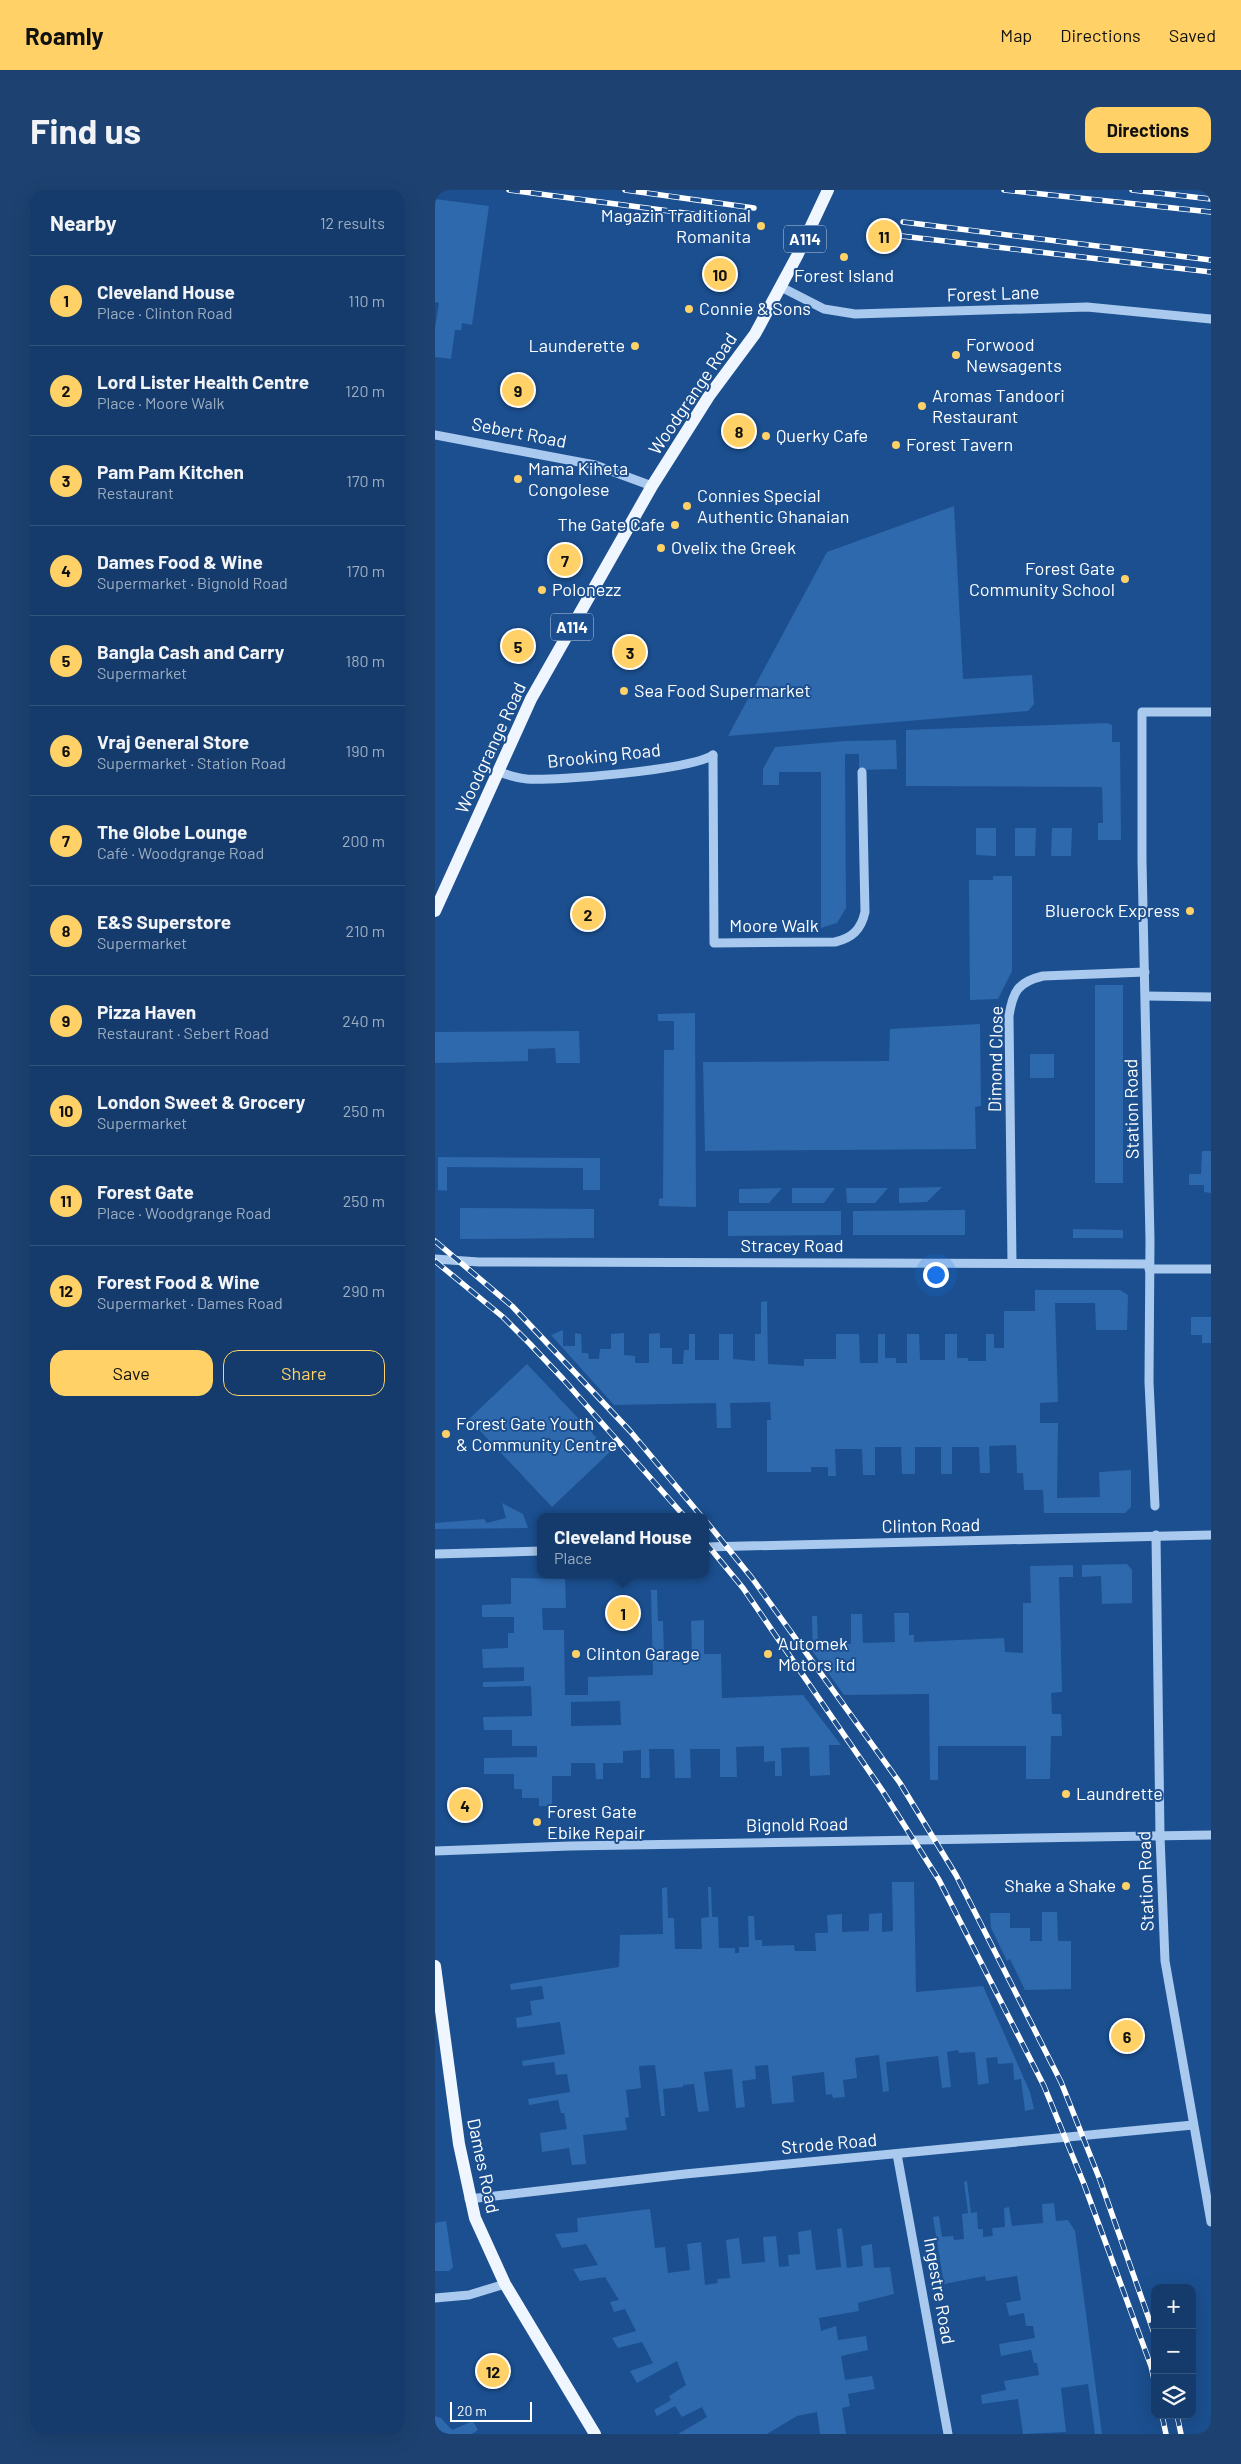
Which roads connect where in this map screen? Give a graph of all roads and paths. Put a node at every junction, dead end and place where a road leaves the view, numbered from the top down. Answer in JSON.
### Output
{"nodes":[{"id":1,"x":828,"y":190,"type":"edge"},
{"id":2,"x":781,"y":287,"type":"junction"},
{"id":3,"x":1211,"y":319,"type":"edge"},
{"id":4,"x":435,"y":434,"type":"edge"},
{"id":5,"x":652,"y":486,"type":"junction"},
{"id":6,"x":1211,"y":712,"type":"edge"},
{"id":7,"x":713,"y":755,"type":"joint"},
{"id":8,"x":497,"y":771,"type":"junction"},
{"id":9,"x":862,"y":772,"type":"dead end"},
{"id":10,"x":435,"y":911,"type":"edge"},
{"id":11,"x":1145,"y":972,"type":"junction"},
{"id":12,"x":1146,"y":996,"type":"junction"},
{"id":13,"x":1211,"y":997,"type":"edge"},
{"id":14,"x":435,"y":1259,"type":"edge"},
{"id":15,"x":1011,"y":1263,"type":"junction"},
{"id":16,"x":1149,"y":1266,"type":"junction"},
{"id":17,"x":1211,"y":1269,"type":"edge"},
{"id":18,"x":1155,"y":1506,"type":"dead end"},
{"id":19,"x":1211,"y":1534,"type":"edge"},
{"id":20,"x":1156,"y":1535,"type":"junction"},
{"id":21,"x":709,"y":1547,"type":"edge"},
{"id":22,"x":537,"y":1551,"type":"edge"},
{"id":23,"x":435,"y":1554,"type":"edge"},
{"id":24,"x":1211,"y":1835,"type":"edge"},
{"id":25,"x":1160,"y":1836,"type":"junction"},
{"id":26,"x":435,"y":1851,"type":"edge"},
{"id":27,"x":435,"y":1966,"type":"edge"},
{"id":28,"x":439,"y":2026,"type":"edge"},
{"id":29,"x":1193,"y":2126,"type":"junction"},
{"id":30,"x":897,"y":2154,"type":"junction"},
{"id":31,"x":469,"y":2199,"type":"junction"},
{"id":32,"x":1211,"y":2222,"type":"edge"},
{"id":33,"x":505,"y":2284,"type":"junction"},
{"id":34,"x":435,"y":2298,"type":"edge"},
{"id":35,"x":595,"y":2434,"type":"edge"},
{"id":36,"x":948,"y":2434,"type":"edge"}],
"edges":[{"from":1,"to":2,"type":"main road","name":"Woodgrange Road","number":"A114"},
{"from":2,"to":3,"type":"street","name":"Forest Lane"},
{"from":2,"to":5,"type":"main road","name":"Woodgrange Road","number":"A114"},
{"from":4,"to":5,"type":"street","name":"Sebert Road"},
{"from":5,"to":8,"type":"main road","name":"Woodgrange Road","number":"A114"},
{"from":6,"to":11,"type":"street","name":"Station Road"},
{"from":7,"to":8,"type":"street","name":"Brooking Road"},
{"from":7,"to":9,"type":"street","name":"Moore Walk"},
{"from":8,"to":10,"type":"main road","name":"Woodgrange Road","number":"A114"},
{"from":11,"to":12,"type":"street","name":"Station Road"},
{"from":11,"to":15,"type":"street","name":"Dimond Close"},
{"from":12,"to":13,"type":"street"},
{"from":12,"to":16,"type":"street","name":"Station Road"},
{"from":14,"to":15,"type":"street","name":"Stracey Road"},
{"from":15,"to":16,"type":"street","name":"Stracey Road"},
{"from":16,"to":17,"type":"street","name":"Stracey Road"},
{"from":16,"to":18,"type":"street","name":"Station Road"},
{"from":19,"to":20,"type":"street","name":"Clinton Road"},
{"from":20,"to":21,"type":"street","name":"Clinton Road"},
{"from":20,"to":25,"type":"street","name":"Station Road"},
{"from":22,"to":23,"type":"street"},
{"from":24,"to":25,"type":"street","name":"Bignold Road"},
{"from":25,"to":26,"type":"street","name":"Bignold Road"},
{"from":25,"to":29,"type":"street","name":"Station Road"},
{"from":27,"to":28,"type":"main road","name":"Dames Road"},
{"from":28,"to":31,"type":"main road","name":"Dames Road"},
{"from":29,"to":30,"type":"street","name":"Strode Road"},
{"from":29,"to":32,"type":"street","name":"Station Road"},
{"from":30,"to":31,"type":"street","name":"Strode Road"},
{"from":30,"to":36,"type":"street","name":"Ingestre Road"},
{"from":31,"to":33,"type":"main road","name":"Dames Road"},
{"from":33,"to":34,"type":"street"},
{"from":33,"to":35,"type":"main road","name":"Dames Road"}]}
